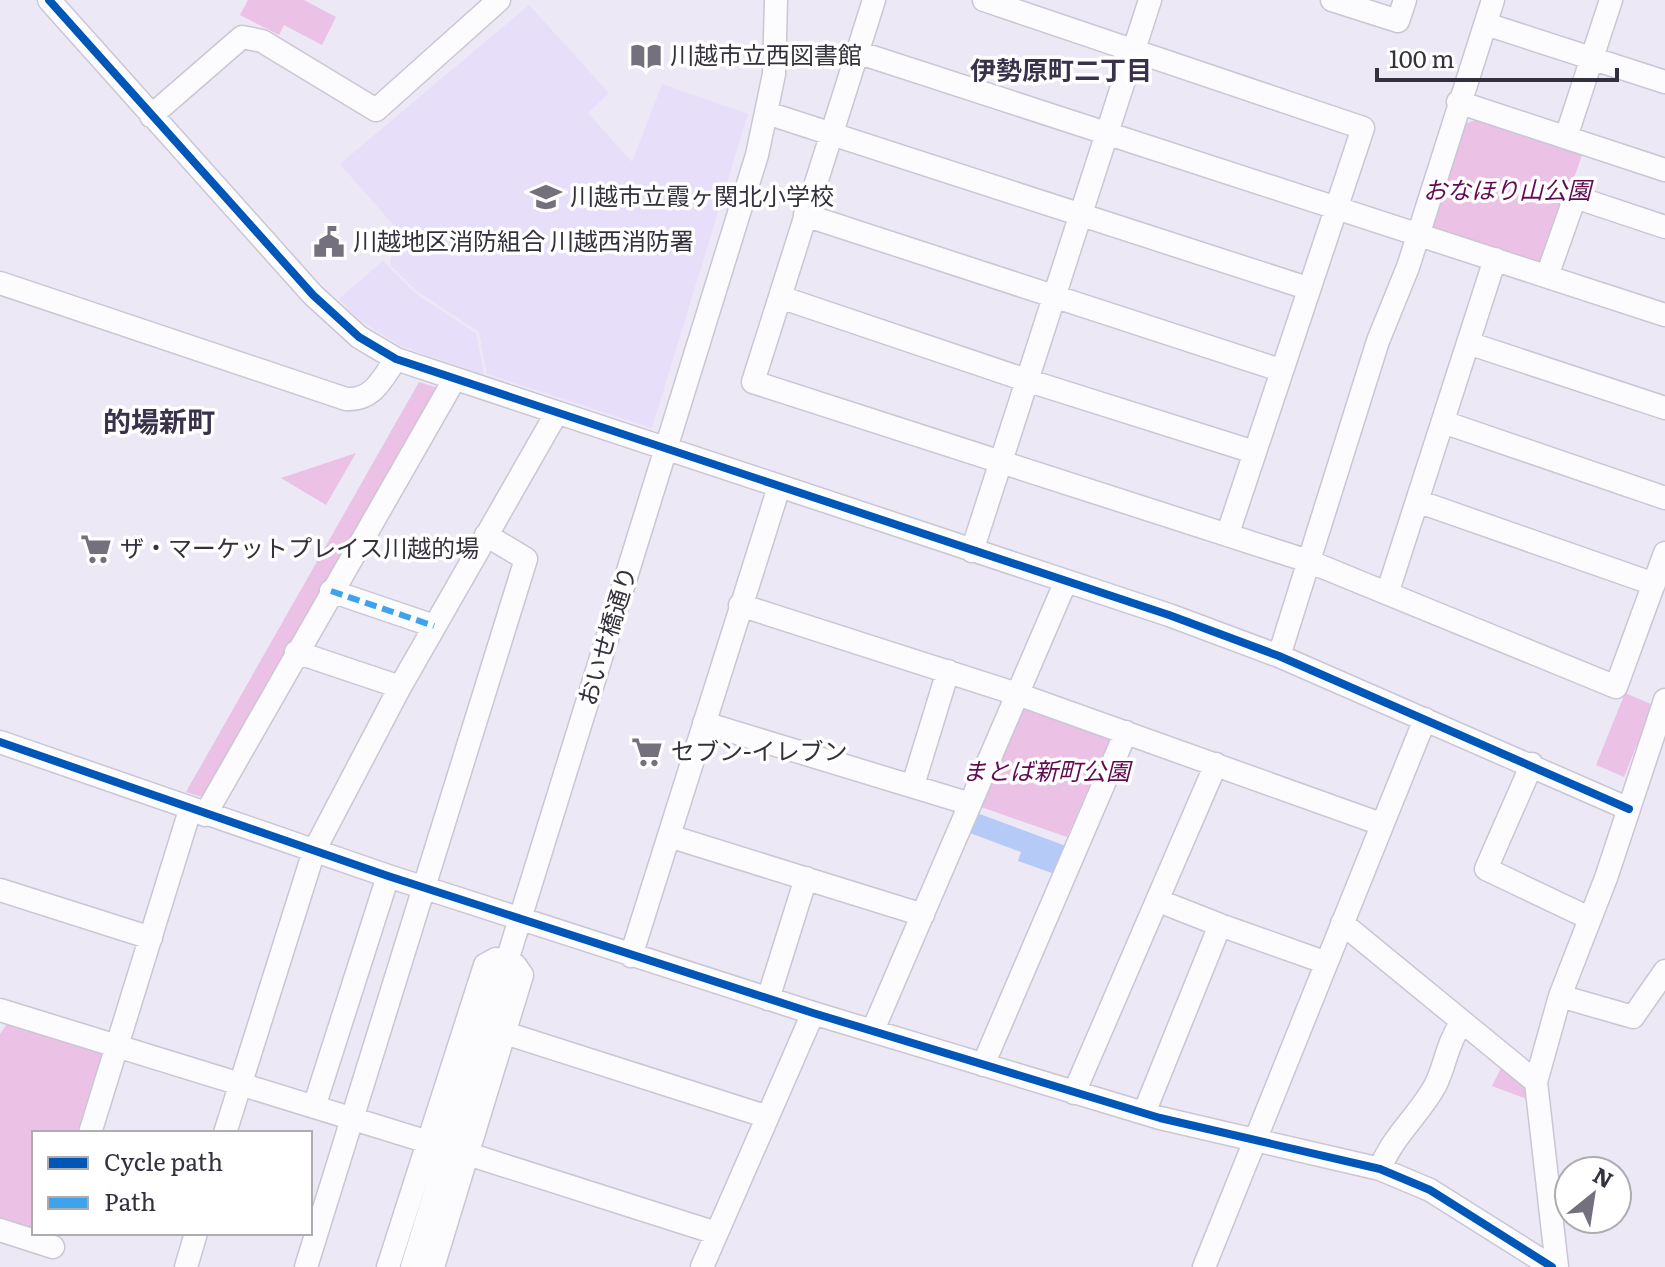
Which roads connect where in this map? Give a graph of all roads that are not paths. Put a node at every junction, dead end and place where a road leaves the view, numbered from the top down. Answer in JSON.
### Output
{"nodes":[{"id":1,"x":49,"y":0,"type":"edge"},
{"id":2,"x":499,"y":0,"type":"edge"},
{"id":3,"x":776,"y":0,"type":"edge"},
{"id":4,"x":874,"y":0,"type":"edge"},
{"id":5,"x":984,"y":0,"type":"edge"},
{"id":6,"x":1150,"y":0,"type":"edge"},
{"id":7,"x":1332,"y":0,"type":"edge"},
{"id":8,"x":1405,"y":0,"type":"edge"},
{"id":9,"x":1493,"y":0,"type":"edge"},
{"id":10,"x":1611,"y":0,"type":"edge"},
{"id":11,"x":1486,"y":24,"type":"junction"},
{"id":12,"x":1134,"y":51,"type":"junction"},
{"id":13,"x":857,"y":52,"type":"junction"},
{"id":14,"x":1591,"y":59,"type":"junction"},
{"id":15,"x":1665,"y":82,"type":"edge"},
{"id":16,"x":1458,"y":102,"type":"junction"},
{"id":17,"x":767,"y":113,"type":"junction"},
{"id":18,"x":151,"y":116,"type":"junction"},
{"id":19,"x":1105,"y":132,"type":"junction"},
{"id":20,"x":833,"y":134,"type":"junction"},
{"id":21,"x":1566,"y":137,"type":"junction"},
{"id":22,"x":1665,"y":170,"type":"edge"},
{"id":23,"x":1336,"y":206,"type":"junction"},
{"id":24,"x":1080,"y":214,"type":"junction"},
{"id":25,"x":805,"y":215,"type":"junction"},
{"id":26,"x":1665,"y":227,"type":"edge"},
{"id":27,"x":1417,"y":234,"type":"junction"},
{"id":28,"x":1495,"y":259,"type":"junction"},
{"id":29,"x":1547,"y":276,"type":"junction"},
{"id":30,"x":0,"y":283,"type":"edge"},
{"id":31,"x":1307,"y":288,"type":"junction"},
{"id":32,"x":1055,"y":296,"type":"junction"},
{"id":33,"x":780,"y":297,"type":"junction"},
{"id":34,"x":1665,"y":315,"type":"edge"},
{"id":35,"x":1468,"y":343,"type":"junction"},
{"id":36,"x":396,"y":359,"type":"junction"},
{"id":37,"x":1280,"y":370,"type":"junction"},
{"id":38,"x":454,"y":380,"type":"junction"},
{"id":39,"x":1026,"y":380,"type":"junction"},
{"id":40,"x":1665,"y":408,"type":"edge"},
{"id":41,"x":556,"y":414,"type":"junction"},
{"id":42,"x":1443,"y":422,"type":"junction"},
{"id":43,"x":667,"y":449,"type":"junction"},
{"id":44,"x":1254,"y":452,"type":"junction"},
{"id":45,"x":1000,"y":460,"type":"junction"},
{"id":46,"x":779,"y":487,"type":"junction"},
{"id":47,"x":1665,"y":498,"type":"edge"},
{"id":48,"x":1417,"y":501,"type":"junction"},
{"id":49,"x":1228,"y":533,"type":"junction"},
{"id":50,"x":486,"y":535,"type":"junction"},
{"id":51,"x":972,"y":551,"type":"junction"},
{"id":52,"x":1665,"y":553,"type":"edge"},
{"id":53,"x":1308,"y":561,"type":"junction"},
{"id":54,"x":1066,"y":581,"type":"junction"},
{"id":55,"x":1654,"y":584,"type":"junction"},
{"id":56,"x":331,"y":591,"type":"junction"},
{"id":57,"x":1388,"y":591,"type":"junction"},
{"id":58,"x":740,"y":605,"type":"junction"},
{"id":59,"x":434,"y":626,"type":"junction"},
{"id":60,"x":296,"y":652,"type":"junction"},
{"id":61,"x":1279,"y":656,"type":"junction"},
{"id":62,"x":948,"y":671,"type":"junction"},
{"id":63,"x":400,"y":687,"type":"junction"},
{"id":64,"x":1015,"y":694,"type":"junction"},
{"id":65,"x":1663,"y":709,"type":"edge"},
{"id":66,"x":1425,"y":719,"type":"junction"},
{"id":67,"x":704,"y":723,"type":"junction"},
{"id":68,"x":1126,"y":732,"type":"junction"},
{"id":69,"x":0,"y":742,"type":"edge"},
{"id":70,"x":1216,"y":764,"type":"junction"},
{"id":71,"x":1532,"y":764,"type":"junction"},
{"id":72,"x":913,"y":785,"type":"junction"},
{"id":73,"x":967,"y":803,"type":"junction"},
{"id":74,"x":1629,"y":809,"type":"junction"},
{"id":75,"x":197,"y":812,"type":"junction"},
{"id":76,"x":1381,"y":824,"type":"junction"},
{"id":77,"x":669,"y":836,"type":"junction"},
{"id":78,"x":314,"y":851,"type":"junction"},
{"id":79,"x":388,"y":876,"type":"junction"},
{"id":80,"x":806,"y":878,"type":"junction"},
{"id":81,"x":426,"y":888,"type":"junction"},
{"id":82,"x":0,"y":890,"type":"edge"},
{"id":83,"x":1159,"y":901,"type":"junction"},
{"id":84,"x":923,"y":915,"type":"junction"},
{"id":85,"x":521,"y":917,"type":"junction"},
{"id":86,"x":1589,"y":918,"type":"junction"},
{"id":87,"x":1342,"y":923,"type":"junction"},
{"id":88,"x":1220,"y":925,"type":"junction"},
{"id":89,"x":151,"y":938,"type":"junction"},
{"id":90,"x":631,"y":956,"type":"junction"},
{"id":91,"x":506,"y":961,"type":"junction"},
{"id":92,"x":1324,"y":962,"type":"junction"},
{"id":93,"x":1665,"y":971,"type":"edge"},
{"id":94,"x":1560,"y":996,"type":"junction"},
{"id":95,"x":768,"y":999,"type":"junction"},
{"id":96,"x":1,"y":1012,"type":"edge"},
{"id":97,"x":813,"y":1013,"type":"junction"},
{"id":98,"x":1461,"y":1023,"type":"junction"},
{"id":99,"x":873,"y":1030,"type":"junction"},
{"id":100,"x":505,"y":1033,"type":"junction"},
{"id":101,"x":117,"y":1046,"type":"junction"},
{"id":102,"x":983,"y":1065,"type":"junction"},
{"id":103,"x":1536,"y":1082,"type":"junction"},
{"id":104,"x":240,"y":1083,"type":"junction"},
{"id":105,"x":1074,"y":1093,"type":"junction"},
{"id":106,"x":314,"y":1107,"type":"junction"},
{"id":107,"x":1144,"y":1113,"type":"junction"},
{"id":108,"x":765,"y":1116,"type":"junction"},
{"id":109,"x":352,"y":1119,"type":"junction"},
{"id":110,"x":91,"y":1131,"type":"edge"},
{"id":111,"x":226,"y":1131,"type":"edge"},
{"id":112,"x":1254,"y":1140,"type":"junction"},
{"id":113,"x":428,"y":1142,"type":"junction"},
{"id":114,"x":468,"y":1154,"type":"junction"},
{"id":115,"x":1380,"y":1169,"type":"junction"},
{"id":116,"x":0,"y":1230,"type":"edge"},
{"id":117,"x":716,"y":1233,"type":"junction"},
{"id":118,"x":195,"y":1235,"type":"edge"},
{"id":119,"x":52,"y":1249,"type":"edge"},
{"id":120,"x":1206,"y":1266,"type":"edge"},
{"id":121,"x":186,"y":1267,"type":"edge"},
{"id":122,"x":306,"y":1267,"type":"edge"},
{"id":123,"x":388,"y":1267,"type":"edge"},
{"id":124,"x":412,"y":1267,"type":"edge"},
{"id":125,"x":433,"y":1267,"type":"edge"},
{"id":126,"x":702,"y":1267,"type":"edge"},
{"id":127,"x":1554,"y":1267,"type":"edge"}],
"edges":[{"from":1,"to":18,"type":"street"},
{"from":2,"to":18,"type":"street"},
{"from":3,"to":17,"type":"street","name":"おいせ橋通り"},
{"from":4,"to":13,"type":"street"},
{"from":5,"to":12,"type":"street"},
{"from":6,"to":12,"type":"street"},
{"from":7,"to":8,"type":"street"},
{"from":9,"to":11,"type":"street"},
{"from":10,"to":14,"type":"street"},
{"from":11,"to":14,"type":"street"},
{"from":11,"to":16,"type":"street"},
{"from":12,"to":19,"type":"street"},
{"from":12,"to":23,"type":"street"},
{"from":13,"to":19,"type":"street"},
{"from":13,"to":20,"type":"street"},
{"from":14,"to":15,"type":"street"},
{"from":14,"to":21,"type":"street"},
{"from":16,"to":21,"type":"street"},
{"from":16,"to":27,"type":"street"},
{"from":17,"to":20,"type":"street"},
{"from":17,"to":43,"type":"street","name":"おいせ橋通り"},
{"from":18,"to":36,"type":"street"},
{"from":19,"to":23,"type":"street"},
{"from":19,"to":24,"type":"street"},
{"from":20,"to":24,"type":"street"},
{"from":20,"to":25,"type":"street"},
{"from":21,"to":22,"type":"street"},
{"from":23,"to":27,"type":"street"},
{"from":23,"to":31,"type":"street"},
{"from":24,"to":31,"type":"street"},
{"from":24,"to":32,"type":"street"},
{"from":25,"to":32,"type":"street"},
{"from":25,"to":33,"type":"street"},
{"from":26,"to":29,"type":"street"},
{"from":27,"to":28,"type":"street"},
{"from":27,"to":53,"type":"street"},
{"from":28,"to":29,"type":"street"},
{"from":28,"to":35,"type":"street"},
{"from":29,"to":34,"type":"street"},
{"from":30,"to":36,"type":"street"},
{"from":31,"to":37,"type":"street"},
{"from":32,"to":37,"type":"street"},
{"from":32,"to":39,"type":"street"},
{"from":33,"to":39,"type":"street"},
{"from":33,"to":45,"type":"street"},
{"from":35,"to":40,"type":"street"},
{"from":35,"to":42,"type":"street"},
{"from":36,"to":38,"type":"street"},
{"from":37,"to":44,"type":"street"},
{"from":38,"to":41,"type":"street"},
{"from":38,"to":56,"type":"street"},
{"from":39,"to":44,"type":"street"},
{"from":39,"to":45,"type":"street"},
{"from":41,"to":43,"type":"street"},
{"from":41,"to":50,"type":"street"},
{"from":42,"to":47,"type":"street"},
{"from":42,"to":48,"type":"street"},
{"from":43,"to":46,"type":"street"},
{"from":43,"to":85,"type":"street","name":"おいせ橋通り"},
{"from":44,"to":49,"type":"street"},
{"from":45,"to":49,"type":"street"},
{"from":45,"to":51,"type":"street"},
{"from":46,"to":51,"type":"street"},
{"from":46,"to":58,"type":"street"},
{"from":48,"to":55,"type":"street"},
{"from":48,"to":57,"type":"street"},
{"from":49,"to":53,"type":"street"},
{"from":50,"to":59,"type":"street"},
{"from":50,"to":81,"type":"street"},
{"from":51,"to":54,"type":"street"},
{"from":52,"to":55,"type":"street"},
{"from":53,"to":57,"type":"street"},
{"from":53,"to":61,"type":"street"},
{"from":54,"to":61,"type":"street"},
{"from":54,"to":64,"type":"street"},
{"from":55,"to":57,"type":"street"},
{"from":56,"to":59,"type":"street"},
{"from":56,"to":60,"type":"street"},
{"from":58,"to":62,"type":"street"},
{"from":58,"to":67,"type":"street"},
{"from":59,"to":63,"type":"street"},
{"from":60,"to":63,"type":"street"},
{"from":60,"to":75,"type":"street"},
{"from":61,"to":66,"type":"street"},
{"from":62,"to":64,"type":"street"},
{"from":62,"to":72,"type":"street"},
{"from":63,"to":78,"type":"street"},
{"from":64,"to":68,"type":"street"},
{"from":64,"to":73,"type":"street"},
{"from":65,"to":74,"type":"street"},
{"from":66,"to":71,"type":"street"},
{"from":66,"to":76,"type":"street"},
{"from":67,"to":72,"type":"street"},
{"from":67,"to":77,"type":"street"},
{"from":68,"to":70,"type":"street"},
{"from":68,"to":102,"type":"street"},
{"from":69,"to":75,"type":"street"},
{"from":70,"to":76,"type":"street"},
{"from":70,"to":83,"type":"street"},
{"from":71,"to":74,"type":"street"},
{"from":71,"to":86,"type":"street"},
{"from":72,"to":73,"type":"street"},
{"from":73,"to":84,"type":"street"},
{"from":74,"to":86,"type":"street"},
{"from":75,"to":78,"type":"street"},
{"from":75,"to":89,"type":"street"},
{"from":76,"to":87,"type":"street"},
{"from":77,"to":80,"type":"street"},
{"from":77,"to":90,"type":"street"},
{"from":78,"to":79,"type":"street"},
{"from":78,"to":104,"type":"street"},
{"from":79,"to":81,"type":"street"},
{"from":79,"to":106,"type":"street"},
{"from":80,"to":84,"type":"street"},
{"from":80,"to":95,"type":"street"},
{"from":81,"to":85,"type":"street"},
{"from":81,"to":109,"type":"street"},
{"from":82,"to":89,"type":"street"},
{"from":83,"to":88,"type":"street"},
{"from":83,"to":105,"type":"street"},
{"from":84,"to":99,"type":"street"},
{"from":85,"to":90,"type":"street"},
{"from":85,"to":91,"type":"street","name":"おいせ橋通り"},
{"from":86,"to":94,"type":"street"},
{"from":87,"to":92,"type":"street"},
{"from":87,"to":98,"type":"street"},
{"from":88,"to":92,"type":"street"},
{"from":88,"to":107,"type":"street"},
{"from":89,"to":101,"type":"street"},
{"from":90,"to":95,"type":"street"},
{"from":91,"to":100,"type":"street"},
{"from":91,"to":113,"type":"street"},
{"from":91,"to":124,"type":"street","name":"おいせ橋通り"},
{"from":92,"to":112,"type":"street"},
{"from":93,"to":94,"type":"street"},
{"from":94,"to":103,"type":"street"},
{"from":95,"to":97,"type":"street"},
{"from":96,"to":101,"type":"street"},
{"from":97,"to":99,"type":"street"},
{"from":97,"to":108,"type":"street"},
{"from":98,"to":103,"type":"street"},
{"from":98,"to":115,"type":"street"},
{"from":99,"to":102,"type":"street"},
{"from":100,"to":108,"type":"street"},
{"from":100,"to":114,"type":"street"},
{"from":101,"to":104,"type":"street"},
{"from":101,"to":110,"type":"street"},
{"from":102,"to":105,"type":"street"},
{"from":103,"to":127,"type":"street"},
{"from":104,"to":106,"type":"street"},
{"from":104,"to":111,"type":"street"},
{"from":105,"to":107,"type":"street"},
{"from":106,"to":109,"type":"street"},
{"from":107,"to":112,"type":"street"},
{"from":108,"to":117,"type":"street"},
{"from":109,"to":113,"type":"street"},
{"from":109,"to":122,"type":"street"},
{"from":112,"to":115,"type":"street"},
{"from":112,"to":120,"type":"street"},
{"from":113,"to":123,"type":"street"},
{"from":114,"to":117,"type":"street"},
{"from":114,"to":125,"type":"street"},
{"from":115,"to":127,"type":"street"},
{"from":116,"to":119,"type":"street"},
{"from":117,"to":126,"type":"street"},
{"from":118,"to":121,"type":"street"}]}
